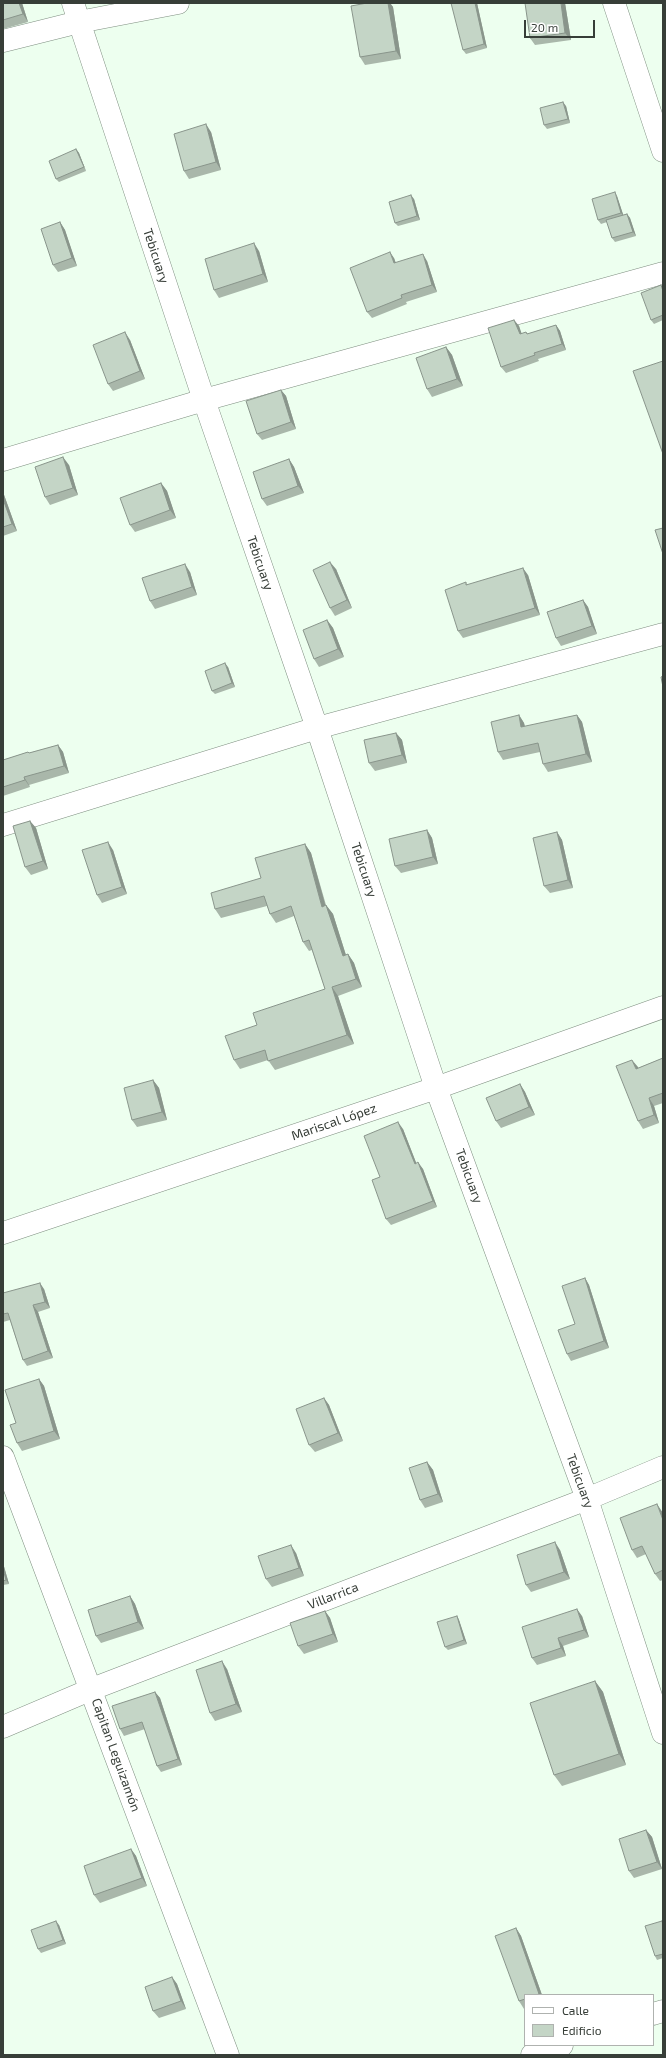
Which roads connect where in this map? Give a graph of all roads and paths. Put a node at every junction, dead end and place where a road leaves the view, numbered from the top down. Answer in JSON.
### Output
{"nodes":[{"id":1,"x":178,"y":3,"type":"edge"},
{"id":2,"x":614,"y":3,"type":"edge"},
{"id":3,"x":76,"y":12,"type":"edge"},
{"id":4,"x":3,"y":41,"type":"edge"},
{"id":5,"x":663,"y":151,"type":"edge"},
{"id":6,"x":663,"y":273,"type":"edge"},
{"id":7,"x":204,"y":400,"type":"junction"},
{"id":8,"x":3,"y":460,"type":"edge"},
{"id":9,"x":663,"y":634,"type":"edge"},
{"id":10,"x":317,"y":728,"type":"junction"},
{"id":11,"x":3,"y":825,"type":"edge"},
{"id":12,"x":663,"y":1006,"type":"edge"},
{"id":13,"x":436,"y":1088,"type":"junction"},
{"id":14,"x":3,"y":1233,"type":"edge"},
{"id":15,"x":3,"y":1457,"type":"edge"},
{"id":16,"x":663,"y":1467,"type":"edge"},
{"id":17,"x":587,"y":1499,"type":"junction"},
{"id":18,"x":92,"y":1689,"type":"junction"},
{"id":19,"x":3,"y":1727,"type":"edge"},
{"id":20,"x":663,"y":1733,"type":"edge"},
{"id":21,"x":559,"y":2046,"type":"edge"},
{"id":22,"x":228,"y":2055,"type":"edge"},
{"id":23,"x":532,"y":2055,"type":"edge"}],
"edges":[{"from":1,"to":3,"type":"street"},
{"from":2,"to":5,"type":"street"},
{"from":3,"to":4,"type":"street"},
{"from":3,"to":7,"type":"street","name":"Tebicuary"},
{"from":6,"to":7,"type":"street"},
{"from":7,"to":8,"type":"street"},
{"from":7,"to":10,"type":"street","name":"Tebicuary"},
{"from":9,"to":10,"type":"street"},
{"from":10,"to":11,"type":"street"},
{"from":10,"to":13,"type":"street","name":"Tebicuary"},
{"from":12,"to":13,"type":"street","name":"Mariscal López"},
{"from":13,"to":14,"type":"street","name":"Mariscal López"},
{"from":13,"to":17,"type":"street","name":"Tebicuary"},
{"from":15,"to":18,"type":"street","name":"Capitan Leguizamón"},
{"from":16,"to":17,"type":"street","name":"Villarrica"},
{"from":17,"to":18,"type":"street","name":"Villarrica"},
{"from":17,"to":20,"type":"street","name":"Tebicuary"},
{"from":18,"to":19,"type":"street","name":"Villarrica"},
{"from":18,"to":22,"type":"street","name":"Capitan Leguizamón"},
{"from":21,"to":23,"type":"street"}]}
